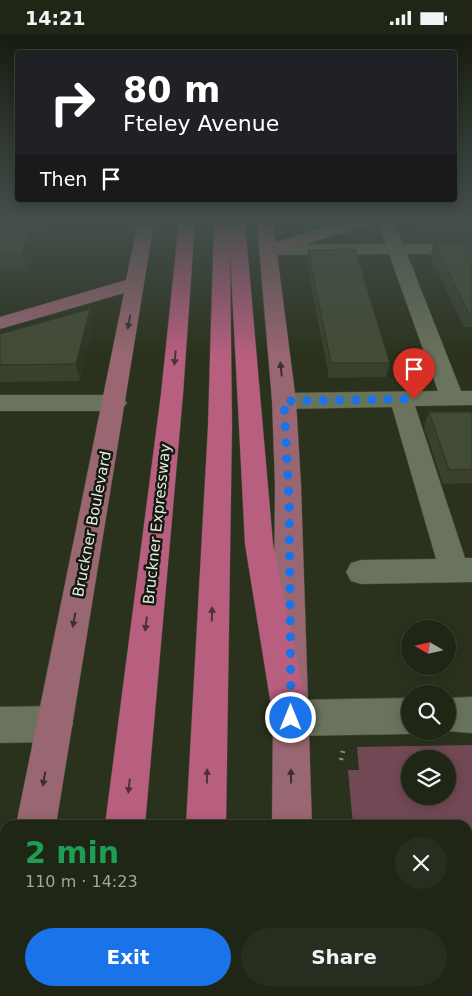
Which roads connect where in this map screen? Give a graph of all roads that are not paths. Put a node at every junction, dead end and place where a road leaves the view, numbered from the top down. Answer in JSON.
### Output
{"nodes":[{"id":1,"x":139,"y":267,"type":"edge"},
{"id":2,"x":183,"y":267,"type":"edge"},
{"id":3,"x":222,"y":267,"type":"edge"},
{"id":4,"x":239,"y":267,"type":"edge"},
{"id":5,"x":270,"y":267,"type":"edge"},
{"id":6,"x":404,"y":267,"type":"edge"},
{"id":7,"x":136,"y":283,"type":"junction"},
{"id":8,"x":0,"y":323,"type":"edge"},
{"id":9,"x":462,"y":398,"type":"edge"},
{"id":10,"x":401,"y":399,"type":"junction"},
{"id":11,"x":284,"y":401,"type":"junction"},
{"id":12,"x":0,"y":403,"type":"edge"},
{"id":13,"x":115,"y":403,"type":"junction"},
{"id":14,"x":361,"y":571,"type":"dead end"},
{"id":15,"x":463,"y":571,"type":"edge"},
{"id":16,"x":456,"y":715,"type":"edge"},
{"id":17,"x":472,"y":715,"type":"edge"},
{"id":18,"x":401,"y":716,"type":"edge"},
{"id":19,"x":291,"y":718,"type":"junction"},
{"id":20,"x":54,"y":724,"type":"junction"},
{"id":21,"x":0,"y":725,"type":"edge"},
{"id":22,"x":37,"y":820,"type":"edge"},
{"id":23,"x":125,"y":820,"type":"edge"},
{"id":24,"x":206,"y":820,"type":"edge"},
{"id":25,"x":292,"y":820,"type":"edge"}],
"edges":[{"from":1,"to":7,"type":"main road","name":"Bruckner Boulevard"},
{"from":2,"to":23,"type":"highway","name":"Bruckner Expressway","one_way":true},
{"from":24,"to":3,"type":"highway","one_way":true},
{"from":4,"to":19,"type":"highway"},
{"from":11,"to":5,"type":"main road","one_way":true},
{"from":6,"to":9,"type":"street"},
{"from":7,"to":8,"type":"main road"},
{"from":7,"to":13,"type":"main road","name":"Bruckner Boulevard","one_way":true},
{"from":9,"to":10,"type":"street"},
{"from":10,"to":11,"type":"street"},
{"from":10,"to":15,"type":"street"},
{"from":11,"to":19,"type":"main road"},
{"from":12,"to":13,"type":"street"},
{"from":13,"to":20,"type":"main road","name":"Bruckner Boulevard","one_way":true},
{"from":14,"to":15,"type":"street"},
{"from":16,"to":17,"type":"street"},
{"from":18,"to":19,"type":"street"},
{"from":25,"to":19,"type":"main road","one_way":true},
{"from":20,"to":21,"type":"street"},
{"from":20,"to":22,"type":"main road","name":"Bruckner Boulevard","one_way":true}]}
